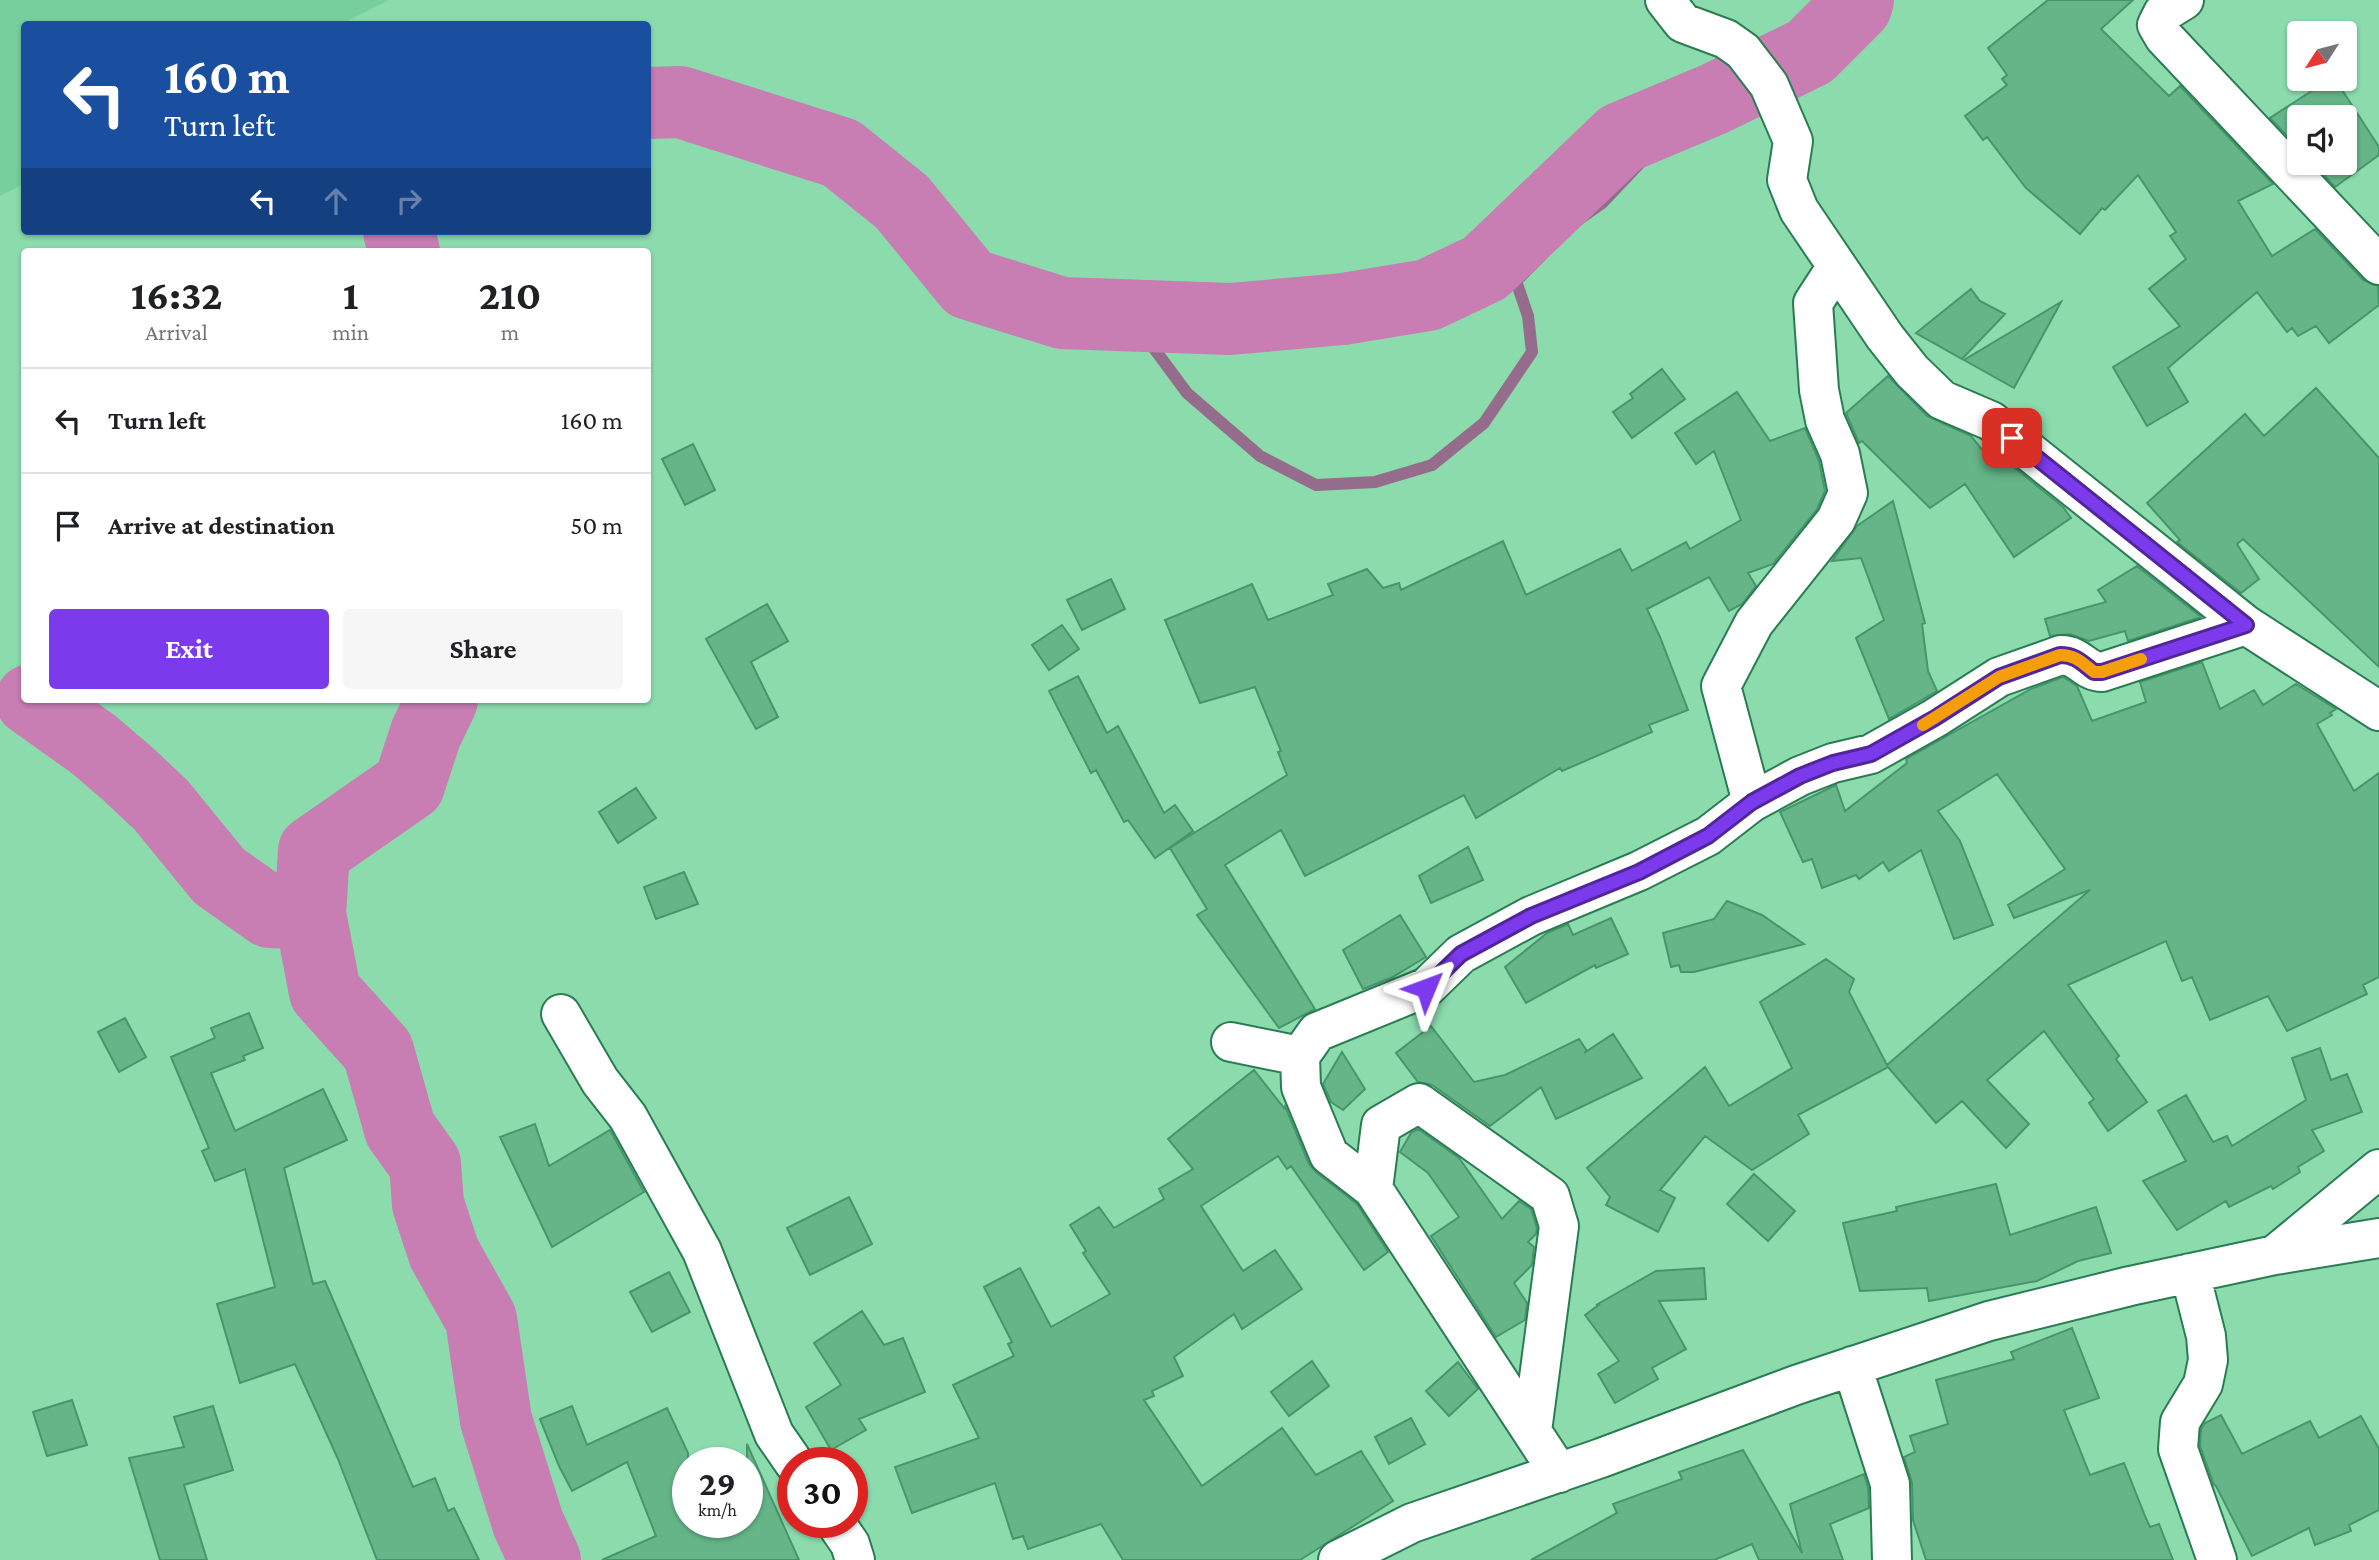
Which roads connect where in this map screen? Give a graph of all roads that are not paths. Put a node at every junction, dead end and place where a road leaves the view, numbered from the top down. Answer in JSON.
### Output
{"nodes":[{"id":1,"x":1665,"y":0,"type":"edge"},
{"id":2,"x":2184,"y":0,"type":"edge"},
{"id":3,"x":2379,"y":265,"type":"edge"},
{"id":4,"x":1837,"y":266,"type":"junction"},
{"id":5,"x":2246,"y":625,"type":"junction"},
{"id":6,"x":2379,"y":711,"type":"edge"},
{"id":7,"x":1752,"y":802,"type":"junction"},
{"id":8,"x":561,"y":1014,"type":"dead end"},
{"id":9,"x":1231,"y":1042,"type":"dead end"},
{"id":10,"x":1300,"y":1056,"type":"junction"},
{"id":11,"x":2379,"y":1169,"type":"edge"},
{"id":12,"x":1373,"y":1189,"type":"junction"},
{"id":13,"x":2379,"y":1238,"type":"edge"},
{"id":14,"x":2275,"y":1255,"type":"junction"},
{"id":15,"x":2190,"y":1273,"type":"junction"},
{"id":16,"x":1852,"y":1366,"type":"junction"},
{"id":17,"x":1532,"y":1431,"type":"junction"},
{"id":18,"x":783,"y":1447,"type":"edge"},
{"id":19,"x":1559,"y":1473,"type":"junction"},
{"id":20,"x":846,"y":1538,"type":"edge"},
{"id":21,"x":855,"y":1560,"type":"edge"},
{"id":22,"x":1338,"y":1560,"type":"edge"},
{"id":23,"x":1892,"y":1560,"type":"edge"},
{"id":24,"x":2217,"y":1560,"type":"edge"}],
"edges":[{"from":1,"to":4,"type":"street"},
{"from":2,"to":3,"type":"street"},
{"from":4,"to":5,"type":"street"},
{"from":4,"to":7,"type":"street"},
{"from":5,"to":6,"type":"street"},
{"from":5,"to":7,"type":"street"},
{"from":7,"to":10,"type":"street"},
{"from":8,"to":18,"type":"street"},
{"from":9,"to":10,"type":"street"},
{"from":10,"to":12,"type":"street"},
{"from":11,"to":14,"type":"street"},
{"from":12,"to":17,"type":"street"},
{"from":12,"to":17,"type":"street"},
{"from":13,"to":14,"type":"street"},
{"from":14,"to":15,"type":"street"},
{"from":15,"to":16,"type":"street"},
{"from":15,"to":24,"type":"street"},
{"from":16,"to":19,"type":"street"},
{"from":16,"to":23,"type":"street"},
{"from":17,"to":19,"type":"street"},
{"from":19,"to":22,"type":"street"},
{"from":20,"to":21,"type":"street"}]}
